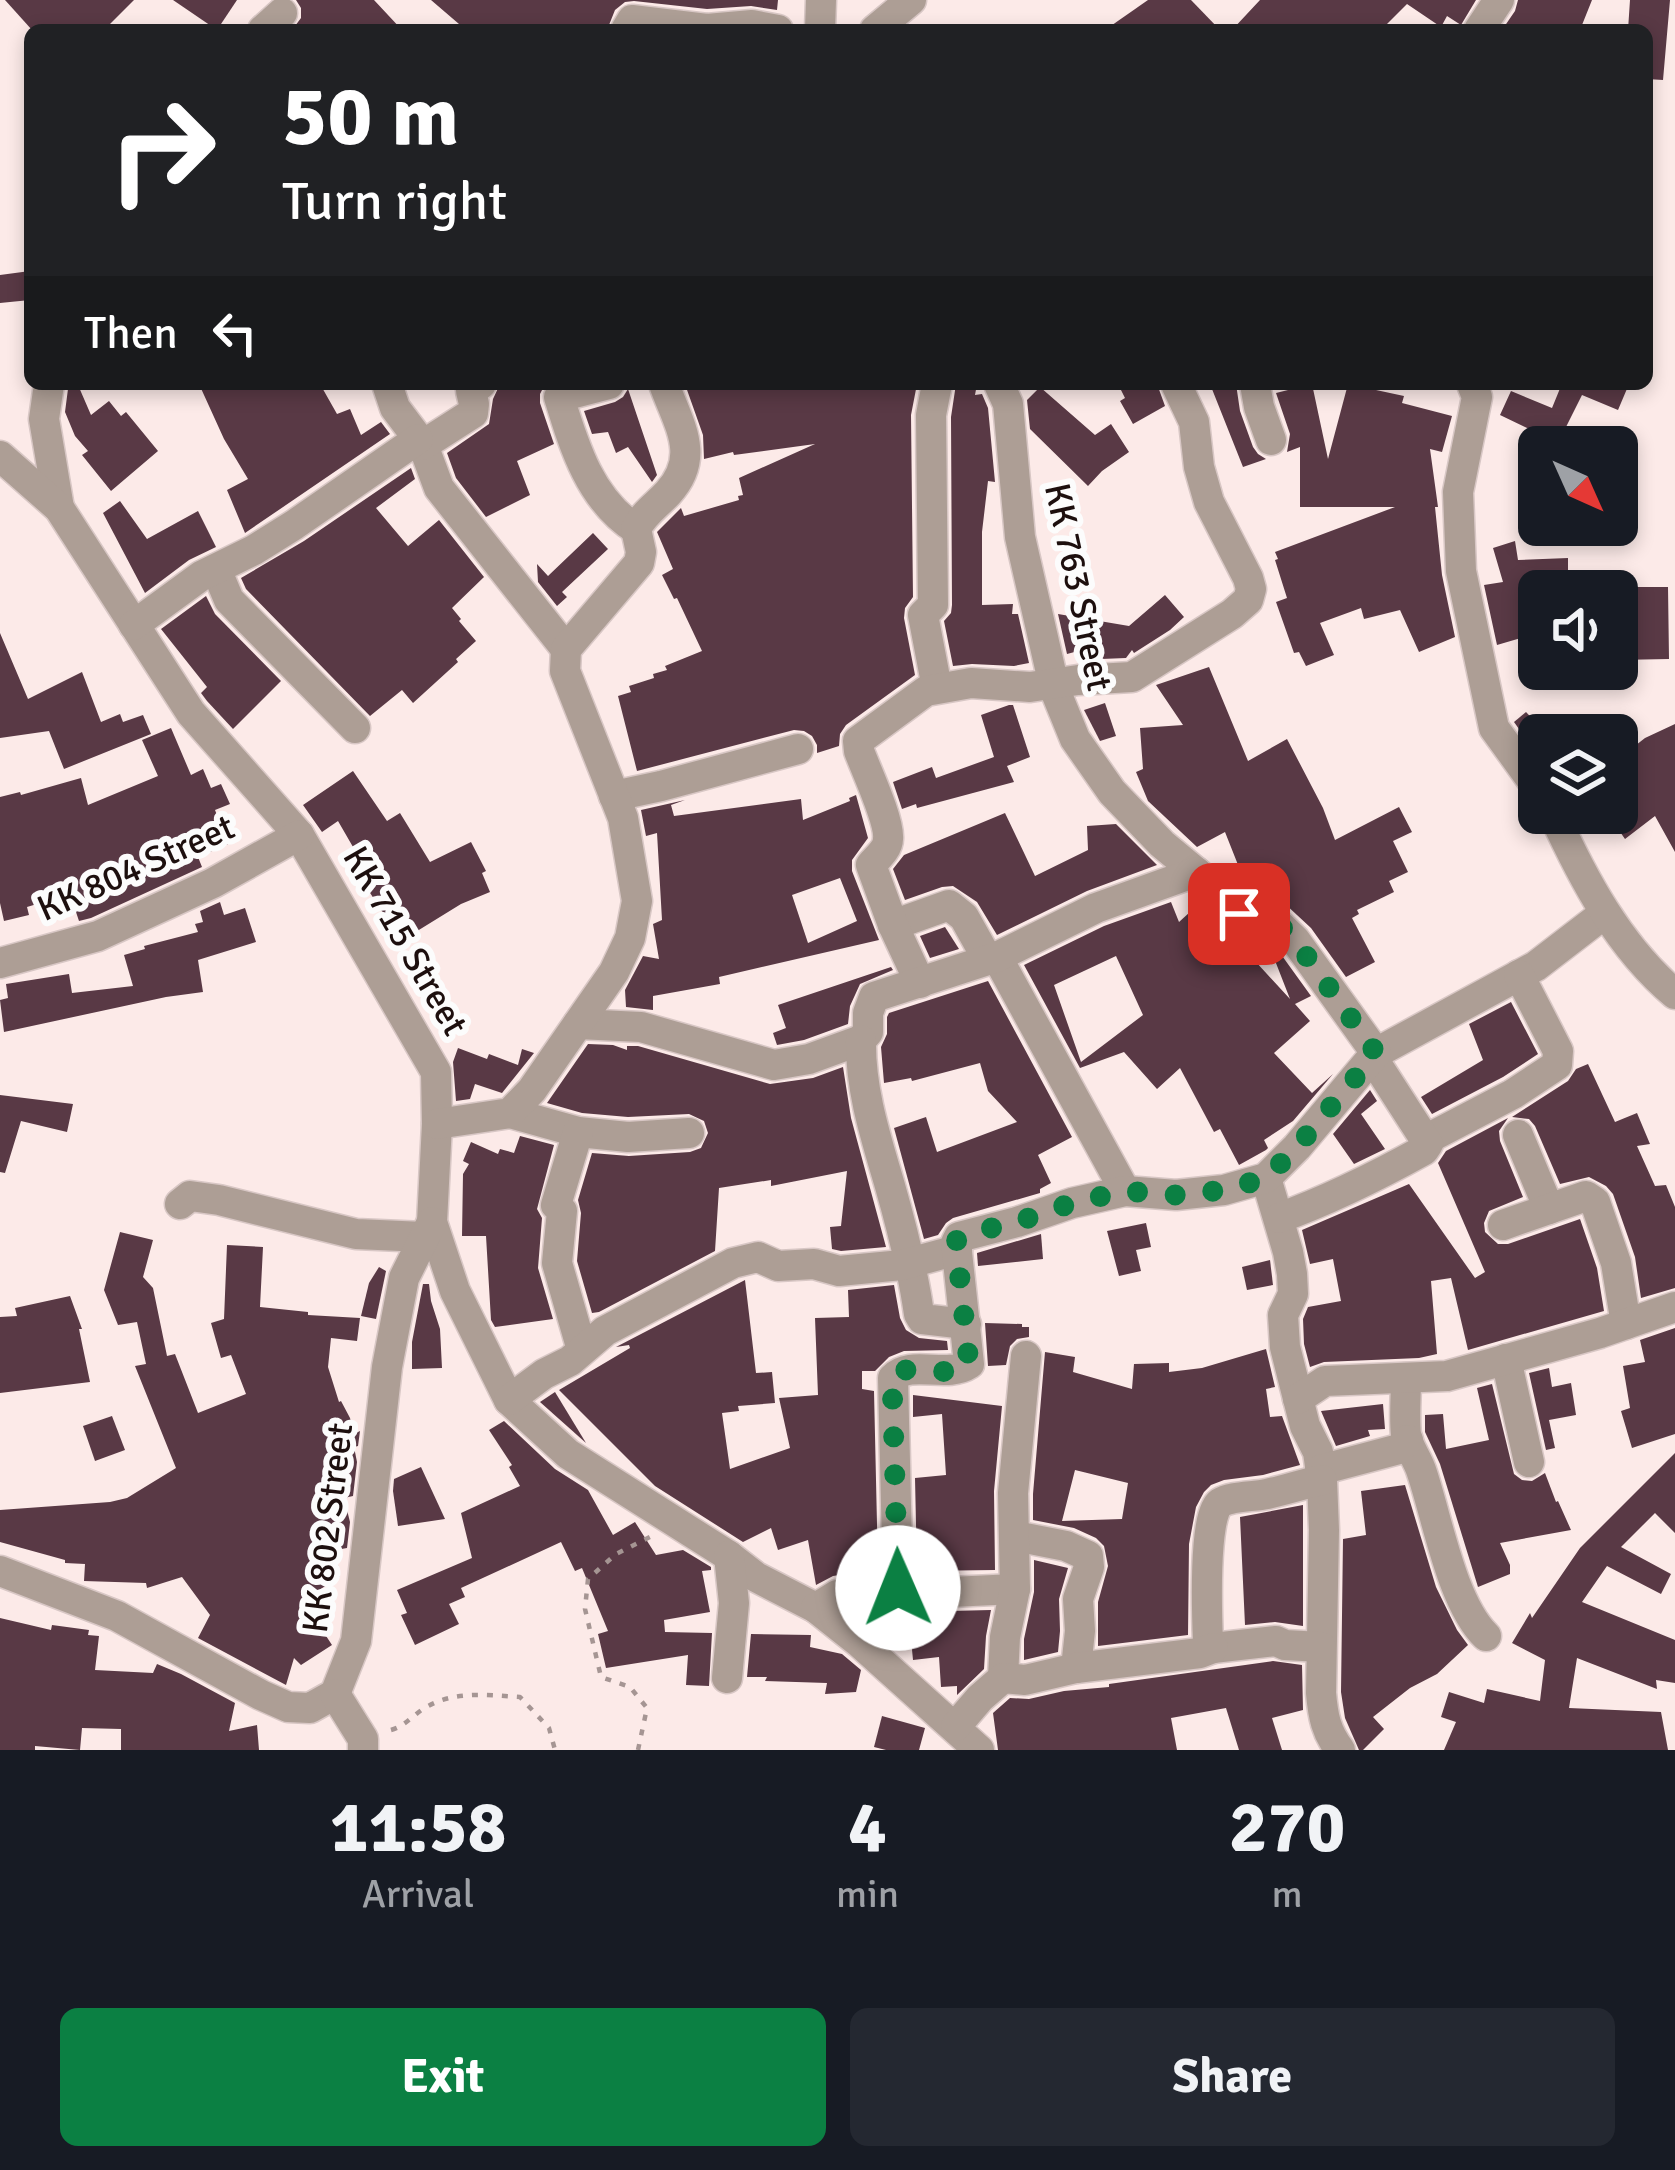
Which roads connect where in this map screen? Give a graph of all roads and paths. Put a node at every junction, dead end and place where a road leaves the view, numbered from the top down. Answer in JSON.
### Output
{"nodes":[{"id":1,"x":911,"y":0,"type":"edge"},
{"id":2,"x":630,"y":24,"type":"edge"},
{"id":3,"x":665,"y":24,"type":"edge"},
{"id":4,"x":882,"y":24,"type":"edge"},
{"id":5,"x":48,"y":390,"type":"edge"},
{"id":6,"x":389,"y":390,"type":"edge"},
{"id":7,"x":474,"y":390,"type":"edge"},
{"id":8,"x":586,"y":390,"type":"edge"},
{"id":9,"x":666,"y":390,"type":"edge"},
{"id":10,"x":936,"y":390,"type":"edge"},
{"id":11,"x":1002,"y":390,"type":"edge"},
{"id":12,"x":1179,"y":390,"type":"edge"},
{"id":13,"x":1256,"y":390,"type":"edge"},
{"id":14,"x":1474,"y":390,"type":"edge"},
{"id":15,"x":1271,"y":440,"type":"dead end"},
{"id":16,"x":420,"y":442,"type":"junction"},
{"id":17,"x":0,"y":456,"type":"edge"},
{"id":18,"x":59,"y":508,"type":"junction"},
{"id":19,"x":636,"y":529,"type":"junction"},
{"id":20,"x":216,"y":569,"type":"junction"},
{"id":21,"x":134,"y":625,"type":"junction"},
{"id":22,"x":566,"y":649,"type":"junction"},
{"id":23,"x":1054,"y":683,"type":"junction"},
{"id":24,"x":938,"y":688,"type":"junction"},
{"id":25,"x":355,"y":728,"type":"dead end"},
{"id":26,"x":798,"y":749,"type":"dead end"},
{"id":27,"x":1518,"y":760,"type":"edge"},
{"id":28,"x":614,"y":796,"type":"junction"},
{"id":29,"x":1564,"y":834,"type":"edge"},
{"id":30,"x":298,"y":836,"type":"junction"},
{"id":31,"x":1196,"y":872,"type":"junction"},
{"id":32,"x":1605,"y":913,"type":"junction"},
{"id":33,"x":893,"y":926,"type":"junction"},
{"id":34,"x":992,"y":958,"type":"junction"},
{"id":35,"x":0,"y":963,"type":"edge"},
{"id":36,"x":1519,"y":975,"type":"junction"},
{"id":37,"x":920,"y":983,"type":"junction"},
{"id":38,"x":1675,"y":994,"type":"edge"},
{"id":39,"x":578,"y":1024,"type":"junction"},
{"id":40,"x":861,"y":1040,"type":"junction"},
{"id":41,"x":1374,"y":1055,"type":"junction"},
{"id":42,"x":510,"y":1113,"type":"junction"},
{"id":43,"x":436,"y":1124,"type":"junction"},
{"id":44,"x":578,"y":1132,"type":"junction"},
{"id":45,"x":689,"y":1133,"type":"dead end"},
{"id":46,"x":1518,"y":1135,"type":"dead end"},
{"id":47,"x":1425,"y":1140,"type":"junction"},
{"id":48,"x":1266,"y":1178,"type":"junction"},
{"id":49,"x":1125,"y":1191,"type":"junction"},
{"id":50,"x":179,"y":1204,"type":"dead end"},
{"id":51,"x":1549,"y":1209,"type":"junction"},
{"id":52,"x":1279,"y":1218,"type":"junction"},
{"id":53,"x":1504,"y":1225,"type":"dead end"},
{"id":54,"x":428,"y":1229,"type":"junction"},
{"id":55,"x":957,"y":1250,"type":"junction"},
{"id":56,"x":909,"y":1264,"type":"junction"},
{"id":57,"x":1675,"y":1307,"type":"edge"},
{"id":58,"x":966,"y":1324,"type":"junction"},
{"id":59,"x":1626,"y":1324,"type":"junction"},
{"id":60,"x":582,"y":1350,"type":"junction"},
{"id":61,"x":1026,"y":1356,"type":"dead end"},
{"id":62,"x":1506,"y":1359,"type":"junction"},
{"id":63,"x":1406,"y":1378,"type":"junction"},
{"id":64,"x":1298,"y":1399,"type":"junction"},
{"id":65,"x":508,"y":1400,"type":"junction"},
{"id":66,"x":1408,"y":1440,"type":"junction"},
{"id":67,"x":1528,"y":1462,"type":"dead end"},
{"id":68,"x":1321,"y":1475,"type":"junction"},
{"id":69,"x":678,"y":1523,"type":"junction"},
{"id":70,"x":1015,"y":1536,"type":"junction"},
{"id":71,"x":729,"y":1556,"type":"junction"},
{"id":72,"x":0,"y":1571,"type":"edge"},
{"id":73,"x":898,"y":1588,"type":"junction"},
{"id":74,"x":1015,"y":1588,"type":"junction"},
{"id":75,"x":816,"y":1608,"type":"junction"},
{"id":76,"x":1486,"y":1636,"type":"dead end"},
{"id":77,"x":1321,"y":1647,"type":"junction"},
{"id":78,"x":1213,"y":1648,"type":"junction"},
{"id":79,"x":1076,"y":1668,"type":"junction"},
{"id":80,"x":727,"y":1678,"type":"dead end"},
{"id":81,"x":1003,"y":1678,"type":"junction"},
{"id":82,"x":335,"y":1694,"type":"junction"},
{"id":83,"x":956,"y":1726,"type":"junction"},
{"id":84,"x":366,"y":1746,"type":"edge"},
{"id":85,"x":554,"y":1750,"type":"edge"},
{"id":86,"x":638,"y":1750,"type":"edge"},
{"id":87,"x":980,"y":1750,"type":"edge"},
{"id":88,"x":1340,"y":1750,"type":"edge"}],
"edges":[{"from":1,"to":4,"type":"street"},
{"from":2,"to":3,"type":"street"},
{"from":5,"to":18,"type":"street"},
{"from":6,"to":16,"type":"street"},
{"from":7,"to":16,"type":"street"},
{"from":8,"to":19,"type":"street"},
{"from":9,"to":19,"type":"street"},
{"from":10,"to":24,"type":"street"},
{"from":11,"to":23,"type":"street","name":"KK 763 Street"},
{"from":12,"to":23,"type":"street"},
{"from":13,"to":15,"type":"street"},
{"from":14,"to":27,"type":"street"},
{"from":16,"to":20,"type":"street"},
{"from":16,"to":22,"type":"street"},
{"from":17,"to":18,"type":"street","name":"KK 715 Street"},
{"from":18,"to":21,"type":"street","name":"KK 715 Street"},
{"from":19,"to":22,"type":"street"},
{"from":20,"to":21,"type":"street"},
{"from":20,"to":25,"type":"street"},
{"from":21,"to":30,"type":"street","name":"KK 715 Street"},
{"from":22,"to":28,"type":"street"},
{"from":23,"to":24,"type":"street"},
{"from":23,"to":31,"type":"street","name":"KK 763 Street"},
{"from":24,"to":33,"type":"street"},
{"from":26,"to":28,"type":"street"},
{"from":28,"to":39,"type":"street"},
{"from":29,"to":32,"type":"street"},
{"from":30,"to":35,"type":"street","name":"KK 804 Street"},
{"from":30,"to":43,"type":"street","name":"KK 715 Street"},
{"from":31,"to":34,"type":"street"},
{"from":31,"to":41,"type":"street","name":"KK 763 Street"},
{"from":32,"to":36,"type":"street"},
{"from":32,"to":38,"type":"street"},
{"from":33,"to":34,"type":"street"},
{"from":33,"to":37,"type":"street"},
{"from":34,"to":37,"type":"street"},
{"from":34,"to":49,"type":"street"},
{"from":36,"to":41,"type":"street"},
{"from":36,"to":47,"type":"street"},
{"from":37,"to":40,"type":"street"},
{"from":39,"to":40,"type":"street"},
{"from":39,"to":42,"type":"street"},
{"from":40,"to":56,"type":"street"},
{"from":41,"to":47,"type":"street","name":"KK 763 Street"},
{"from":41,"to":48,"type":"street"},
{"from":42,"to":43,"type":"street"},
{"from":42,"to":44,"type":"street"},
{"from":43,"to":54,"type":"street","name":"KK 715 Street"},
{"from":44,"to":45,"type":"street"},
{"from":44,"to":60,"type":"street"},
{"from":46,"to":51,"type":"street"},
{"from":47,"to":52,"type":"street"},
{"from":48,"to":49,"type":"street"},
{"from":48,"to":52,"type":"street"},
{"from":49,"to":55,"type":"street"},
{"from":50,"to":54,"type":"street"},
{"from":51,"to":53,"type":"street"},
{"from":51,"to":59,"type":"street"},
{"from":52,"to":64,"type":"street"},
{"from":54,"to":65,"type":"street","name":"KK 715 Street"},
{"from":54,"to":82,"type":"street","name":"KK 802 Street"},
{"from":55,"to":56,"type":"street"},
{"from":55,"to":58,"type":"street"},
{"from":56,"to":58,"type":"street"},
{"from":56,"to":60,"type":"street"},
{"from":57,"to":59,"type":"street"},
{"from":58,"to":73,"type":"street"},
{"from":59,"to":62,"type":"street"},
{"from":60,"to":65,"type":"street"},
{"from":61,"to":70,"type":"street"},
{"from":62,"to":63,"type":"street"},
{"from":62,"to":67,"type":"street"},
{"from":63,"to":64,"type":"street"},
{"from":63,"to":66,"type":"street"},
{"from":64,"to":68,"type":"street"},
{"from":65,"to":69,"type":"street","name":"KK 715 Street"},
{"from":66,"to":68,"type":"street"},
{"from":66,"to":76,"type":"street"},
{"from":68,"to":77,"type":"street"},
{"from":68,"to":78,"type":"street"},
{"from":69,"to":71,"type":"street","name":"KK 715 Street"},
{"from":69,"to":86,"type":"path"},
{"from":70,"to":74,"type":"street"},
{"from":70,"to":79,"type":"street"},
{"from":71,"to":75,"type":"street","name":"KK 715 Street"},
{"from":71,"to":80,"type":"street"},
{"from":72,"to":82,"type":"street"},
{"from":73,"to":74,"type":"street"},
{"from":73,"to":75,"type":"street"},
{"from":74,"to":81,"type":"street"},
{"from":75,"to":83,"type":"street","name":"KK 715 Street"},
{"from":77,"to":78,"type":"street"},
{"from":77,"to":88,"type":"street"},
{"from":78,"to":79,"type":"street"},
{"from":79,"to":81,"type":"street"},
{"from":81,"to":83,"type":"street"},
{"from":82,"to":84,"type":"street"},
{"from":83,"to":87,"type":"street","name":"KK 715 Street"},
{"from":84,"to":85,"type":"path"}]}
